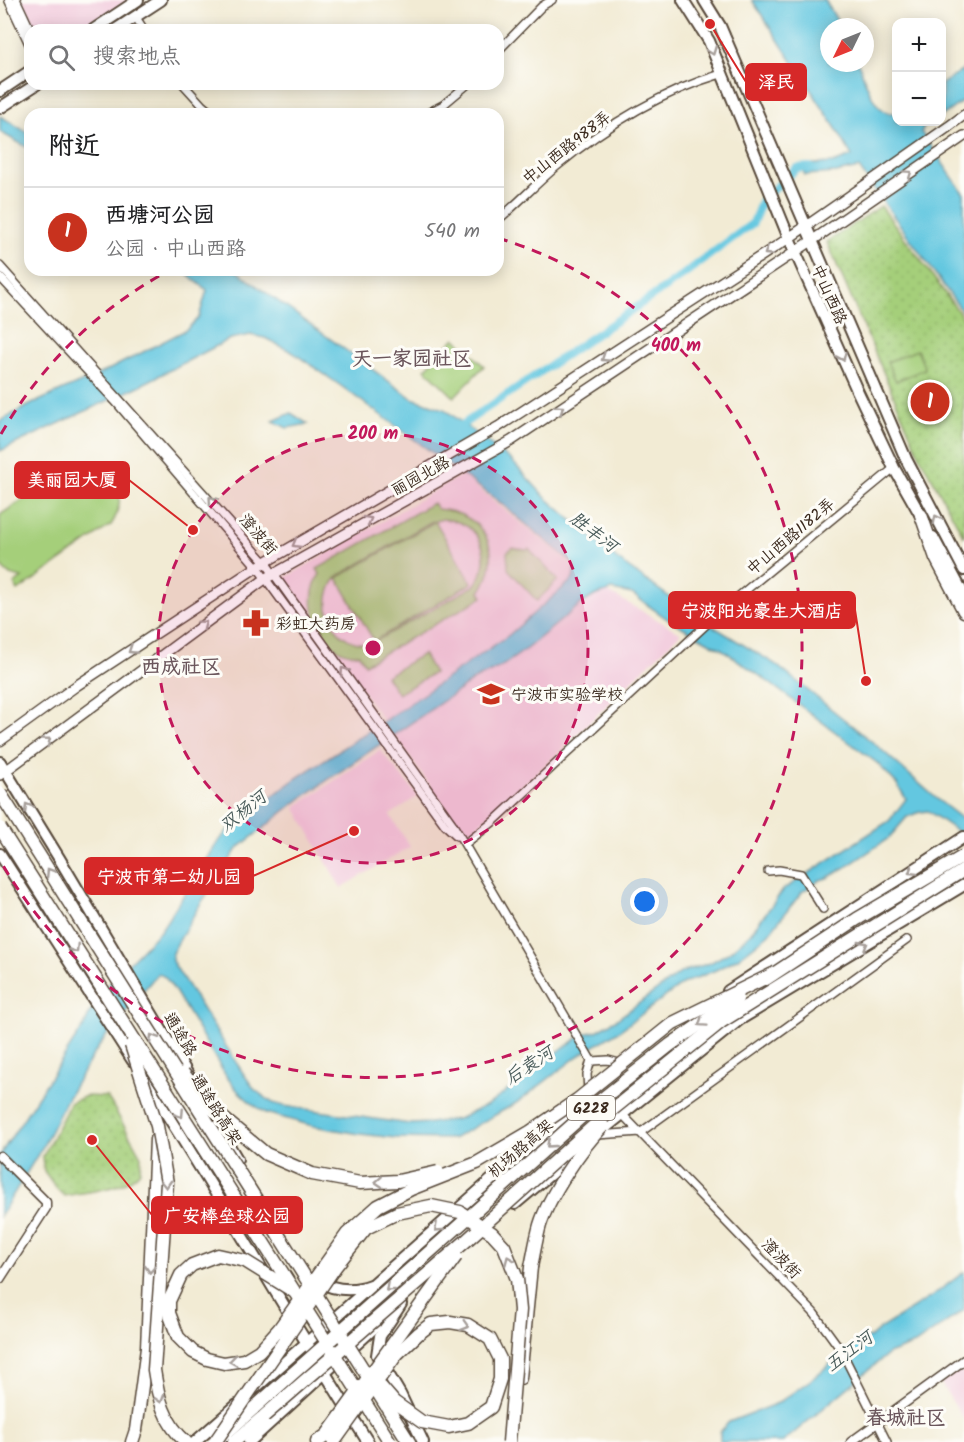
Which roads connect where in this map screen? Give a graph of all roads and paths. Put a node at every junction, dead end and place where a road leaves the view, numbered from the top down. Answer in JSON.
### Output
{"nodes":[{"id":1,"x":9,"y":0,"type":"edge"},
{"id":2,"x":16,"y":0,"type":"edge"},
{"id":3,"x":138,"y":0,"type":"edge"},
{"id":4,"x":161,"y":0,"type":"edge"},
{"id":5,"x":552,"y":0,"type":"edge"},
{"id":6,"x":683,"y":0,"type":"edge"},
{"id":7,"x":704,"y":0,"type":"edge"},
{"id":8,"x":135,"y":16,"type":"junction"},
{"id":9,"x":27,"y":24,"type":"edge"},
{"id":10,"x":102,"y":24,"type":"edge"},
{"id":11,"x":124,"y":24,"type":"edge"},
{"id":12,"x":140,"y":24,"type":"edge"},
{"id":13,"x":24,"y":32,"type":"edge"},
{"id":14,"x":504,"y":45,"type":"edge"},
{"id":15,"x":721,"y":74,"type":"junction"},
{"id":16,"x":24,"y":76,"type":"edge"},
{"id":17,"x":28,"y":90,"type":"edge"},
{"id":18,"x":188,"y":90,"type":"edge"},
{"id":19,"x":461,"y":90,"type":"edge"},
{"id":20,"x":0,"y":91,"type":"edge"},
{"id":21,"x":0,"y":108,"type":"edge"},
{"id":22,"x":206,"y":108,"type":"edge"},
{"id":23,"x":437,"y":108,"type":"edge"},
{"id":24,"x":964,"y":116,"type":"edge"},
{"id":25,"x":962,"y":137,"type":"edge"},
{"id":26,"x":504,"y":215,"type":"edge"},
{"id":27,"x":807,"y":226,"type":"junction"},
{"id":28,"x":789,"y":238,"type":"junction"},
{"id":29,"x":813,"y":240,"type":"junction"},
{"id":30,"x":794,"y":251,"type":"junction"},
{"id":31,"x":0,"y":266,"type":"edge"},
{"id":32,"x":0,"y":277,"type":"edge"},
{"id":33,"x":89,"y":368,"type":"junction"},
{"id":34,"x":894,"y":468,"type":"junction"},
{"id":35,"x":921,"y":515,"type":"junction"},
{"id":36,"x":261,"y":564,"type":"junction"},
{"id":37,"x":964,"y":570,"type":"edge"},
{"id":38,"x":269,"y":576,"type":"junction"},
{"id":39,"x":964,"y":595,"type":"edge"},
{"id":40,"x":964,"y":611,"type":"edge"},
{"id":41,"x":0,"y":741,"type":"edge"},
{"id":42,"x":2,"y":770,"type":"edge"},
{"id":43,"x":0,"y":793,"type":"edge"},
{"id":44,"x":0,"y":828,"type":"edge"},
{"id":45,"x":962,"y":838,"type":"edge"},
{"id":46,"x":465,"y":844,"type":"junction"},
{"id":47,"x":0,"y":854,"type":"edge"},
{"id":48,"x":964,"y":856,"type":"edge"},
{"id":49,"x":964,"y":870,"type":"edge"},
{"id":50,"x":768,"y":871,"type":"dead end"},
{"id":51,"x":964,"y":885,"type":"edge"},
{"id":52,"x":823,"y":909,"type":"dead end"},
{"id":53,"x":907,"y":939,"type":"dead end"},
{"id":54,"x":773,"y":974,"type":"junction"},
{"id":55,"x":119,"y":1028,"type":"junction"},
{"id":56,"x":166,"y":1059,"type":"junction"},
{"id":57,"x":592,"y":1060,"type":"junction"},
{"id":58,"x":626,"y":1065,"type":"junction"},
{"id":59,"x":657,"y":1073,"type":"junction"},
{"id":60,"x":588,"y":1095,"type":"junction"},
{"id":61,"x":622,"y":1114,"type":"junction"},
{"id":62,"x":157,"y":1126,"type":"junction"},
{"id":63,"x":641,"y":1132,"type":"junction"},
{"id":64,"x":596,"y":1135,"type":"junction"},
{"id":65,"x":0,"y":1156,"type":"edge"},
{"id":66,"x":477,"y":1163,"type":"junction"},
{"id":67,"x":467,"y":1240,"type":"junction"},
{"id":68,"x":312,"y":1278,"type":"junction"},
{"id":69,"x":0,"y":1279,"type":"edge"},
{"id":70,"x":376,"y":1282,"type":"junction"},
{"id":71,"x":293,"y":1291,"type":"junction"},
{"id":72,"x":401,"y":1304,"type":"junction"},
{"id":73,"x":336,"y":1319,"type":"junction"},
{"id":74,"x":307,"y":1344,"type":"junction"},
{"id":75,"x":354,"y":1347,"type":"junction"},
{"id":76,"x":964,"y":1360,"type":"edge"},
{"id":77,"x":358,"y":1362,"type":"junction"},
{"id":78,"x":324,"y":1373,"type":"junction"},
{"id":79,"x":876,"y":1424,"type":"junction"},
{"id":80,"x":132,"y":1442,"type":"edge"},
{"id":81,"x":186,"y":1442,"type":"edge"},
{"id":82,"x":195,"y":1442,"type":"edge"},
{"id":83,"x":215,"y":1442,"type":"edge"},
{"id":84,"x":234,"y":1442,"type":"edge"},
{"id":85,"x":249,"y":1442,"type":"edge"},
{"id":86,"x":317,"y":1442,"type":"edge"},
{"id":87,"x":334,"y":1442,"type":"edge"},
{"id":88,"x":368,"y":1442,"type":"edge"},
{"id":89,"x":390,"y":1442,"type":"edge"},
{"id":90,"x":409,"y":1442,"type":"edge"},
{"id":91,"x":413,"y":1442,"type":"edge"},
{"id":92,"x":423,"y":1442,"type":"edge"},
{"id":93,"x":510,"y":1442,"type":"edge"},
{"id":94,"x":851,"y":1442,"type":"edge"},
{"id":95,"x":887,"y":1442,"type":"edge"}],
"edges":[{"from":1,"to":13,"type":"street"},
{"from":2,"to":9,"type":"street"},
{"from":3,"to":10,"type":"main road"},
{"from":4,"to":8,"type":"main road"},
{"from":5,"to":14,"type":"street"},
{"from":6,"to":15,"type":"main road","name":"中山西路","one_way":true},
{"from":7,"to":27,"type":"main road","name":"中山西路"},
{"from":8,"to":11,"type":"main road"},
{"from":8,"to":12,"type":"street"},
{"from":15,"to":26,"type":"street","name":"中山西路988弄"},
{"from":15,"to":28,"type":"main road","name":"中山西路"},
{"from":16,"to":20,"type":"main road"},
{"from":17,"to":21,"type":"main road"},
{"from":18,"to":22,"type":"street"},
{"from":19,"to":23,"type":"street"},
{"from":24,"to":27,"type":"main road","name":"丽园北路","bridge":true},
{"from":29,"to":25,"type":"main road","name":"丽园北路","one_way":true},
{"from":27,"to":28,"type":"main road","name":"丽园北路"},
{"from":27,"to":29,"type":"main road","name":"中山西路"},
{"from":28,"to":30,"type":"main road","name":"中山西路"},
{"from":28,"to":36,"type":"main road","name":"丽园北路","one_way":true},
{"from":29,"to":30,"type":"main road","name":"丽园北路"},
{"from":37,"to":29,"type":"main road","name":"中山西路","one_way":true},
{"from":30,"to":34,"type":"main road","name":"中山西路","one_way":true},
{"from":38,"to":30,"type":"main road","name":"丽园北路","one_way":true},
{"from":31,"to":33,"type":"street","name":"澄波街"},
{"from":32,"to":33,"type":"street","name":"澄波街"},
{"from":33,"to":36,"type":"street","name":"澄波街"},
{"from":34,"to":35,"type":"main road","name":"中山西路"},
{"from":34,"to":46,"type":"street","name":"中山西路1182弄"},
{"from":35,"to":39,"type":"main road","name":"中山西路"},
{"from":35,"to":40,"type":"highway"},
{"from":36,"to":38,"type":"street","name":"澄波街"},
{"from":36,"to":41,"type":"main road","name":"丽园北路","one_way":true},
{"from":42,"to":38,"type":"main road","name":"丽园北路","one_way":true},
{"from":38,"to":46,"type":"street","name":"澄波街"},
{"from":68,"to":42,"type":"main road","name":"通途路","one_way":true},
{"from":56,"to":43,"type":"highway","name":"通途路高架","one_way":true,"bridge":true},
{"from":44,"to":55,"type":"highway","name":"通途路高架","one_way":true,"bridge":true},
{"from":45,"to":58,"type":"main road","one_way":true},
{"from":46,"to":57,"type":"street","name":"澄波街"},
{"from":47,"to":55,"type":"main road"},
{"from":48,"to":54,"type":"highway","name":"机场路高架","number":"G228","bridge":true},
{"from":49,"to":59,"type":"highway","name":"机场路高架","number":"G228","bridge":true},
{"from":50,"to":52,"type":"street"},
{"from":61,"to":51,"type":"main road","one_way":true},
{"from":53,"to":63,"type":"street"},
{"from":54,"to":66,"type":"highway","bridge":true},
{"from":54,"to":83,"type":"highway","name":"机场路高架","number":"G228","one_way":true,"bridge":true},
{"from":55,"to":62,"type":"highway","bridge":true},
{"from":55,"to":71,"type":"highway","name":"通途路高架","one_way":true,"bridge":true},
{"from":55,"to":74,"type":"main road"},
{"from":66,"to":56,"type":"highway","one_way":true,"bridge":true},
{"from":56,"to":77,"type":"highway","name":"通途路高架","bridge":true},
{"from":57,"to":58,"type":"street"},
{"from":57,"to":60,"type":"street"},
{"from":58,"to":60,"type":"main road"},
{"from":59,"to":67,"type":"highway","name":"机场路高架","number":"G228","bridge":true},
{"from":59,"to":93,"type":"highway","bridge":true},
{"from":60,"to":70,"type":"main road","one_way":true},
{"from":61,"to":63,"type":"street","name":"澄波街"},
{"from":61,"to":64,"type":"main road"},
{"from":62,"to":80,"type":"highway","one_way":true,"bridge":true},
{"from":62,"to":81,"type":"highway","one_way":true,"bridge":true},
{"from":63,"to":64,"type":"street"},
{"from":63,"to":79,"type":"street","name":"澄波街"},
{"from":64,"to":72,"type":"main road"},
{"from":65,"to":69,"type":"street"},
{"from":66,"to":71,"type":"highway","one_way":true,"bridge":true},
{"from":67,"to":84,"type":"highway","name":"机场路高架","number":"G228","bridge":true},
{"from":67,"to":86,"type":"highway","bridge":true},
{"from":68,"to":70,"type":"main road"},
{"from":68,"to":73,"type":"main road","name":"通途路"},
{"from":70,"to":73,"type":"main road"},
{"from":71,"to":89,"type":"highway","name":"通途路高架","bridge":true},
{"from":72,"to":75,"type":"main road"},
{"from":72,"to":92,"type":"main road"},
{"from":73,"to":74,"type":"main road"},
{"from":73,"to":75,"type":"main road","name":"通途路"},
{"from":74,"to":78,"type":"main road"},
{"from":74,"to":82,"type":"main road"},
{"from":75,"to":78,"type":"main road"},
{"from":75,"to":91,"type":"main road","name":"通途路"},
{"from":76,"to":79,"type":"street"},
{"from":87,"to":77,"type":"highway","one_way":true,"bridge":true},
{"from":77,"to":90,"type":"highway","name":"通途路高架","bridge":true},
{"from":78,"to":85,"type":"main road"},
{"from":78,"to":88,"type":"main road"},
{"from":79,"to":94,"type":"street"},
{"from":79,"to":95,"type":"street","name":"澄波街"},
{"from":93,"to":83,"type":"highway","one_way":true,"bridge":true}]}
